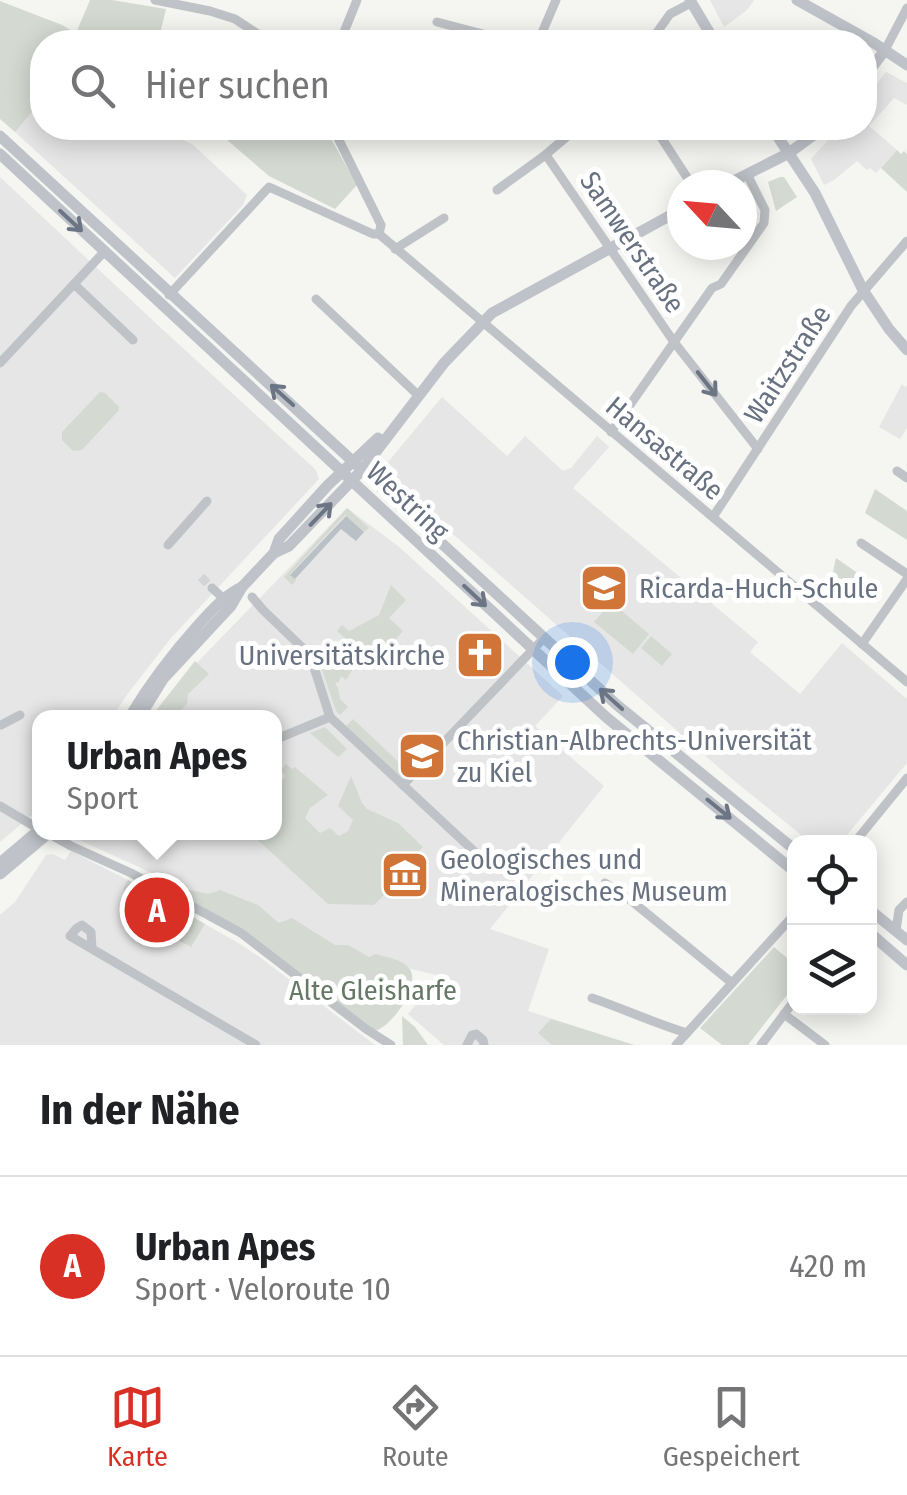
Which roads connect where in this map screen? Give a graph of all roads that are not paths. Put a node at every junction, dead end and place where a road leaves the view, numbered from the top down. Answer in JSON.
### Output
{"nodes":[{"id":1,"x":154,"y":0,"type":"edge"},
{"id":2,"x":214,"y":0,"type":"edge"},
{"id":3,"x":357,"y":0,"type":"edge"},
{"id":4,"x":556,"y":0,"type":"edge"},
{"id":5,"x":797,"y":0,"type":"edge"},
{"id":6,"x":691,"y":2,"type":"edge"},
{"id":7,"x":907,"y":8,"type":"edge"},
{"id":8,"x":210,"y":11,"type":"junction"},
{"id":9,"x":438,"y":22,"type":"dead end"},
{"id":10,"x":252,"y":30,"type":"edge"},
{"id":11,"x":345,"y":30,"type":"edge"},
{"id":12,"x":468,"y":30,"type":"edge"},
{"id":13,"x":543,"y":30,"type":"edge"},
{"id":14,"x":659,"y":30,"type":"edge"},
{"id":15,"x":708,"y":30,"type":"edge"},
{"id":16,"x":849,"y":30,"type":"edge"},
{"id":17,"x":877,"y":46,"type":"edge"},
{"id":18,"x":884,"y":50,"type":"junction"},
{"id":19,"x":877,"y":60,"type":"edge"},
{"id":20,"x":907,"y":65,"type":"edge"},
{"id":21,"x":339,"y":140,"type":"edge"},
{"id":22,"x":563,"y":140,"type":"edge"},
{"id":23,"x":663,"y":140,"type":"edge"},
{"id":24,"x":781,"y":140,"type":"edge"},
{"id":25,"x":807,"y":140,"type":"edge"},
{"id":26,"x":2,"y":147,"type":"edge"},
{"id":27,"x":790,"y":153,"type":"junction"},
{"id":28,"x":546,"y":155,"type":"junction"},
{"id":29,"x":682,"y":170,"type":"edge"},
{"id":30,"x":754,"y":170,"type":"edge"},
{"id":31,"x":497,"y":190,"type":"dead end"},
{"id":32,"x":757,"y":195,"type":"edge"},
{"id":33,"x":667,"y":217,"type":"edge"},
{"id":34,"x":444,"y":218,"type":"dead end"},
{"id":35,"x":757,"y":232,"type":"edge"},
{"id":36,"x":379,"y":234,"type":"junction"},
{"id":37,"x":907,"y":241,"type":"edge"},
{"id":38,"x":610,"y":247,"type":"junction"},
{"id":39,"x":395,"y":249,"type":"junction"},
{"id":40,"x":104,"y":252,"type":"junction"},
{"id":41,"x":738,"y":260,"type":"edge"},
{"id":42,"x":74,"y":284,"type":"junction"},
{"id":43,"x":863,"y":290,"type":"junction"},
{"id":44,"x":170,"y":293,"type":"junction"},
{"id":45,"x":316,"y":299,"type":"dead end"},
{"id":46,"x":160,"y":304,"type":"junction"},
{"id":47,"x":482,"y":322,"type":"junction"},
{"id":48,"x":134,"y":340,"type":"dead end"},
{"id":49,"x":674,"y":342,"type":"junction"},
{"id":50,"x":907,"y":350,"type":"edge"},
{"id":51,"x":235,"y":353,"type":"junction"},
{"id":52,"x":0,"y":363,"type":"edge"},
{"id":53,"x":224,"y":364,"type":"junction"},
{"id":54,"x":419,"y":396,"type":"junction"},
{"id":55,"x":611,"y":432,"type":"junction"},
{"id":56,"x":758,"y":449,"type":"junction"},
{"id":57,"x":358,"y":466,"type":"junction"},
{"id":58,"x":897,"y":472,"type":"dead end"},
{"id":59,"x":347,"y":478,"type":"junction"},
{"id":60,"x":907,"y":478,"type":"edge"},
{"id":61,"x":207,"y":501,"type":"dead end"},
{"id":62,"x":713,"y":518,"type":"junction"},
{"id":63,"x":861,"y":542,"type":"dead end"},
{"id":64,"x":168,"y":545,"type":"dead end"},
{"id":65,"x":907,"y":577,"type":"edge"},
{"id":66,"x":212,"y":588,"type":"tunnel mouth"},
{"id":67,"x":242,"y":588,"type":"junction"},
{"id":68,"x":223,"y":598,"type":"junction"},
{"id":69,"x":544,"y":638,"type":"junction"},
{"id":70,"x":862,"y":644,"type":"junction"},
{"id":71,"x":532,"y":649,"type":"junction"},
{"id":72,"x":907,"y":682,"type":"edge"},
{"id":73,"x":134,"y":710,"type":"edge"},
{"id":74,"x":144,"y":710,"type":"edge"},
{"id":75,"x":20,"y":716,"type":"dead end"},
{"id":76,"x":330,"y":717,"type":"junction"},
{"id":77,"x":1,"y":724,"type":"edge"},
{"id":78,"x":282,"y":737,"type":"edge"},
{"id":79,"x":907,"y":778,"type":"edge"},
{"id":80,"x":403,"y":785,"type":"junction"},
{"id":81,"x":0,"y":806,"type":"edge"},
{"id":82,"x":32,"y":824,"type":"edge"},
{"id":83,"x":860,"y":835,"type":"edge"},
{"id":84,"x":32,"y":840,"type":"edge"},
{"id":85,"x":35,"y":840,"type":"edge"},
{"id":86,"x":63,"y":840,"type":"edge"},
{"id":87,"x":787,"y":843,"type":"edge"},
{"id":88,"x":476,"y":853,"type":"dead end"},
{"id":89,"x":0,"y":863,"type":"edge"},
{"id":90,"x":787,"y":865,"type":"edge"},
{"id":91,"x":0,"y":874,"type":"edge"},
{"id":92,"x":605,"y":883,"type":"dead end"},
{"id":93,"x":906,"y":903,"type":"edge"},
{"id":94,"x":877,"y":916,"type":"edge"},
{"id":95,"x":787,"y":923,"type":"edge"},
{"id":96,"x":896,"y":931,"type":"junction"},
{"id":97,"x":877,"y":939,"type":"edge"},
{"id":98,"x":907,"y":940,"type":"edge"},
{"id":99,"x":92,"y":948,"type":"dead end"},
{"id":100,"x":907,"y":965,"type":"edge"},
{"id":101,"x":732,"y":982,"type":"junction"},
{"id":102,"x":592,"y":998,"type":"dead end"},
{"id":103,"x":787,"y":1010,"type":"edge"},
{"id":104,"x":784,"y":1014,"type":"junction"},
{"id":105,"x":687,"y":1033,"type":"junction"},
{"id":106,"x":256,"y":1045,"type":"edge"},
{"id":107,"x":391,"y":1045,"type":"edge"},
{"id":108,"x":467,"y":1045,"type":"edge"},
{"id":109,"x":484,"y":1045,"type":"edge"},
{"id":110,"x":676,"y":1045,"type":"edge"},
{"id":111,"x":761,"y":1045,"type":"edge"},
{"id":112,"x":825,"y":1045,"type":"edge"}],
"edges":[{"from":1,"to":8,"type":"street"},
{"from":2,"to":8,"type":"street"},
{"from":3,"to":11,"type":"street"},
{"from":4,"to":13,"type":"street"},
{"from":5,"to":16,"type":"main road"},
{"from":6,"to":14,"type":"street"},
{"from":6,"to":15,"type":"main road"},
{"from":7,"to":18,"type":"street"},
{"from":8,"to":10,"type":"street"},
{"from":9,"to":12,"type":"street"},
{"from":17,"to":18,"type":"main road"},
{"from":18,"to":19,"type":"main road"},
{"from":18,"to":20,"type":"main road"},
{"from":21,"to":36,"type":"street"},
{"from":22,"to":28,"type":"street"},
{"from":23,"to":29,"type":"street"},
{"from":24,"to":27,"type":"main road"},
{"from":25,"to":27,"type":"main road"},
{"from":26,"to":40,"type":"main road","name":"Westring","one_way":true},
{"from":26,"to":44,"type":"main road","name":"Westring"},
{"from":27,"to":30,"type":"main road"},
{"from":27,"to":43,"type":"main road"},
{"from":28,"to":31,"type":"street"},
{"from":28,"to":38,"type":"street","name":"Samwerstraße"},
{"from":32,"to":35,"type":"street"},
{"from":33,"to":38,"type":"main road"},
{"from":34,"to":39,"type":"street"},
{"from":36,"to":39,"type":"street","name":"Hansastraße"},
{"from":36,"to":44,"type":"street"},
{"from":37,"to":43,"type":"street","name":"Waitzstraße"},
{"from":38,"to":47,"type":"main road"},
{"from":38,"to":49,"type":"street","name":"Samwerstraße"},
{"from":39,"to":47,"type":"street","name":"Hansastraße"},
{"from":40,"to":42,"type":"street"},
{"from":40,"to":46,"type":"main road","name":"Westring"},
{"from":41,"to":49,"type":"street"},
{"from":42,"to":48,"type":"street"},
{"from":42,"to":52,"type":"street"},
{"from":43,"to":50,"type":"main road"},
{"from":43,"to":56,"type":"street","name":"Waitzstraße"},
{"from":44,"to":46,"type":"street"},
{"from":44,"to":51,"type":"main road","name":"Westring"},
{"from":45,"to":54,"type":"street"},
{"from":46,"to":53,"type":"main road","name":"Westring"},
{"from":47,"to":54,"type":"main road"},
{"from":47,"to":55,"type":"street","name":"Hansastraße"},
{"from":49,"to":55,"type":"street"},
{"from":49,"to":56,"type":"street","name":"Samwerstraße","one_way":true},
{"from":51,"to":53,"type":"street"},
{"from":57,"to":51,"type":"main road","name":"Westring","one_way":true},
{"from":53,"to":59,"type":"main road","name":"Westring"},
{"from":54,"to":57,"type":"main road"},
{"from":55,"to":62,"type":"street","name":"Hansastraße"},
{"from":56,"to":62,"type":"street","name":"Waitzstraße"},
{"from":57,"to":59,"type":"main road"},
{"from":57,"to":69,"type":"main road","name":"Westring"},
{"from":58,"to":60,"type":"street"},
{"from":59,"to":67,"type":"main road"},
{"from":59,"to":71,"type":"main road","name":"Westring","one_way":true},
{"from":61,"to":64,"type":"street"},
{"from":62,"to":70,"type":"street","name":"Hansastraße"},
{"from":63,"to":65,"type":"street"},
{"from":65,"to":70,"type":"street"},
{"from":66,"to":68,"type":"street"},
{"from":67,"to":68,"type":"main road"},
{"from":67,"to":74,"type":"main road"},
{"from":67,"to":76,"type":"street"},
{"from":68,"to":73,"type":"main road"},
{"from":69,"to":71,"type":"street"},
{"from":87,"to":69,"type":"main road","name":"Westring","one_way":true},
{"from":70,"to":72,"type":"street","name":"Hansastraße"},
{"from":71,"to":80,"type":"street"},
{"from":71,"to":90,"type":"main road","name":"Westring","one_way":true},
{"from":75,"to":77,"type":"street"},
{"from":76,"to":78,"type":"street"},
{"from":76,"to":80,"type":"street"},
{"from":79,"to":83,"type":"street"},
{"from":80,"to":88,"type":"street"},
{"from":81,"to":82,"type":"street"},
{"from":84,"to":89,"type":"main road"},
{"from":85,"to":91,"type":"main road"},
{"from":86,"to":107,"type":"street"},
{"from":92,"to":101,"type":"street"},
{"from":93,"to":96,"type":"street"},
{"from":94,"to":96,"type":"main road"},
{"from":95,"to":101,"type":"street"},
{"from":96,"to":98,"type":"main road"},
{"from":97,"to":100,"type":"main road"},
{"from":99,"to":106,"type":"street"},
{"from":101,"to":105,"type":"street"},
{"from":102,"to":105,"type":"street"},
{"from":103,"to":104,"type":"street"},
{"from":104,"to":111,"type":"street"},
{"from":104,"to":112,"type":"street"},
{"from":105,"to":110,"type":"street"},
{"from":108,"to":109,"type":"street"}]}
